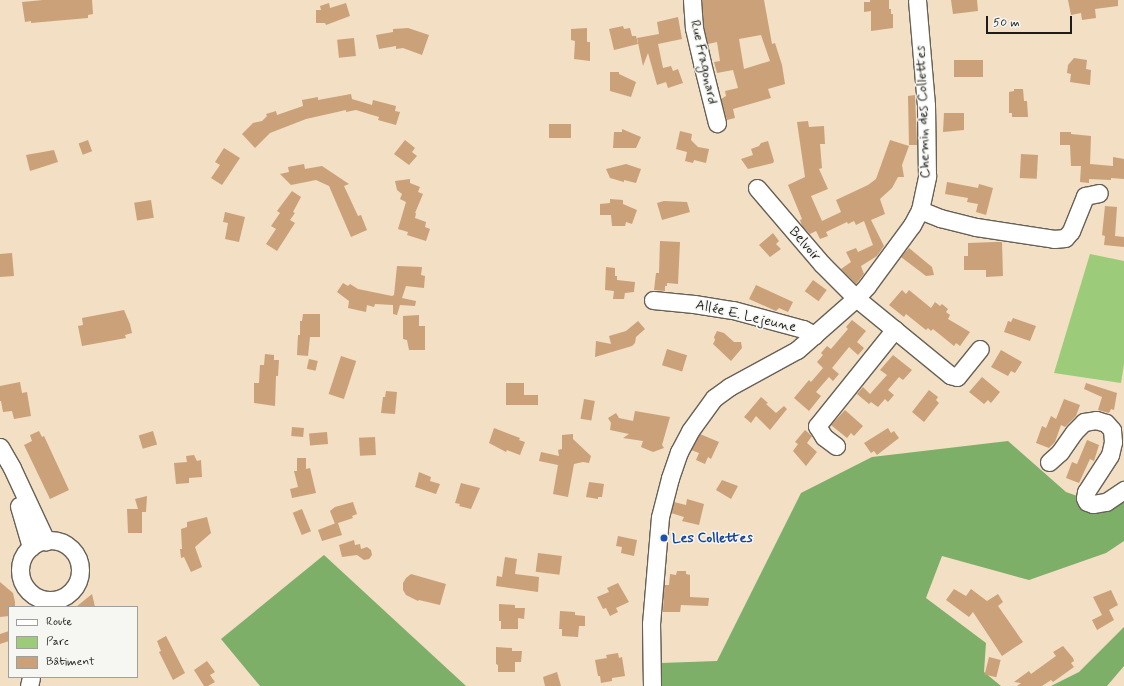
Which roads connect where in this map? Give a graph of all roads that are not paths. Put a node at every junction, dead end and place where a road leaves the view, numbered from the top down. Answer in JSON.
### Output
{"nodes":[{"id":1,"x":692,"y":0,"type":"edge"},
{"id":2,"x":917,"y":0,"type":"edge"},
{"id":3,"x":717,"y":123,"type":"dead end"},
{"id":4,"x":758,"y":188,"type":"dead end"},
{"id":5,"x":1099,"y":193,"type":"dead end"},
{"id":6,"x":920,"y":210,"type":"junction"},
{"id":7,"x":856,"y":298,"type":"junction"},
{"id":8,"x":653,"y":300,"type":"dead end"},
{"id":9,"x":895,"y":329,"type":"junction"},
{"id":10,"x":814,"y":335,"type":"junction"},
{"id":11,"x":980,"y":349,"type":"dead end"},
{"id":12,"x":836,"y":446,"type":"dead end"},
{"id":13,"x":0,"y":447,"type":"edge"},
{"id":14,"x":1049,"y":462,"type":"dead end"},
{"id":15,"x":0,"y":468,"type":"edge"},
{"id":16,"x":1124,"y":490,"type":"edge"},
{"id":17,"x":38,"y":544,"type":"junction"},
{"id":18,"x":40,"y":602,"type":"edge"},
{"id":19,"x":62,"y":602,"type":"edge"},
{"id":20,"x":652,"y":686,"type":"edge"}],
"edges":[{"from":1,"to":3,"type":"street","name":"Rue Fragonard"},
{"from":2,"to":6,"type":"street","name":"Chemin des Collettes"},
{"from":4,"to":7,"type":"street","name":"Belvoir"},
{"from":5,"to":6,"type":"street"},
{"from":6,"to":7,"type":"street","name":"Chemin des Collettes"},
{"from":7,"to":9,"type":"street"},
{"from":7,"to":10,"type":"street","name":"Chemin des Collettes"},
{"from":8,"to":10,"type":"street","name":"Allée E. Lejeune"},
{"from":9,"to":11,"type":"street"},
{"from":9,"to":12,"type":"street"},
{"from":10,"to":20,"type":"street","name":"Chemin des Collettes"},
{"from":13,"to":17,"type":"street"},
{"from":14,"to":16,"type":"street"},
{"from":15,"to":17,"type":"street"},
{"from":17,"to":18,"type":"street"},
{"from":17,"to":19,"type":"street"},
{"from":18,"to":19,"type":"street"}]}
